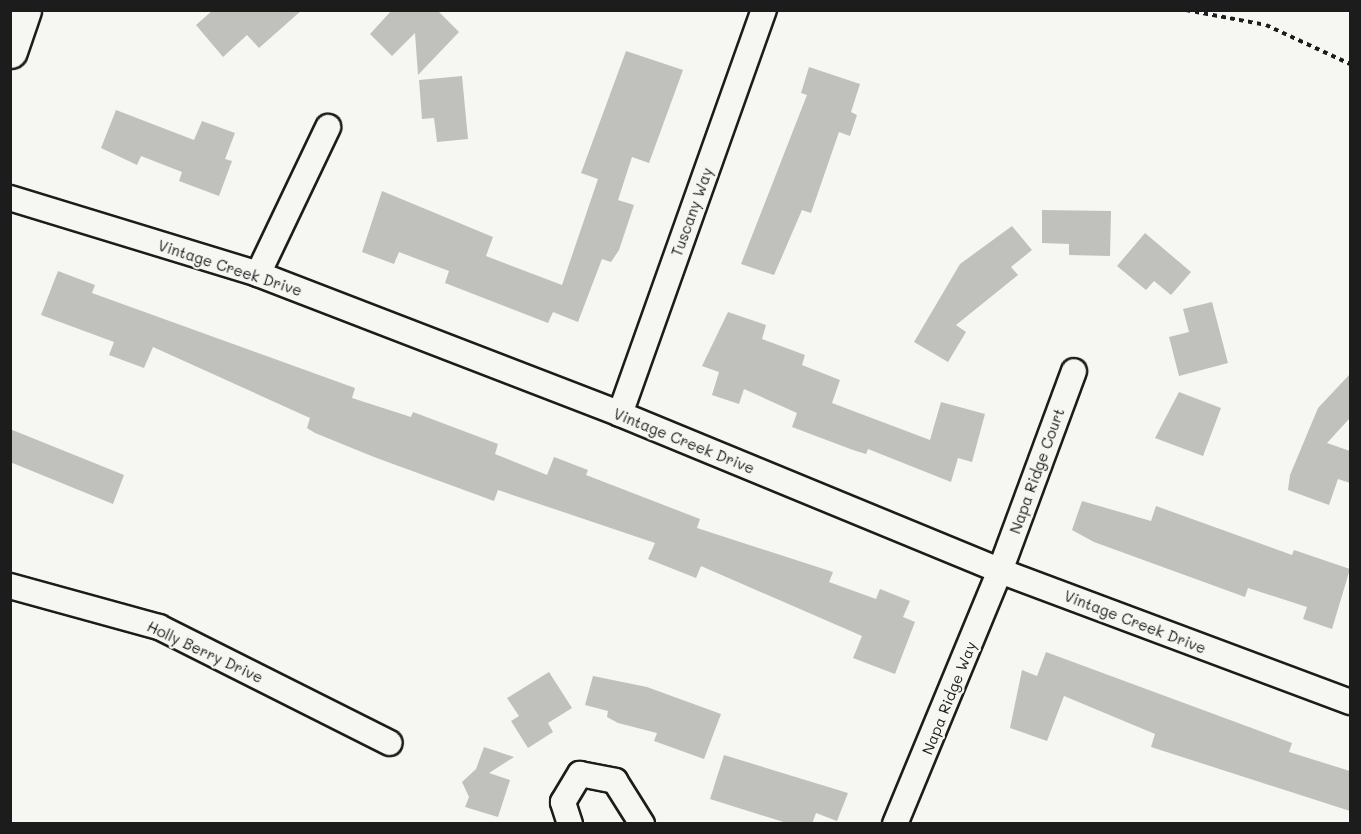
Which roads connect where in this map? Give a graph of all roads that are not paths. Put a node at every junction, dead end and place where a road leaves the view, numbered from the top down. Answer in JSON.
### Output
{"nodes":[{"id":1,"x":24,"y":10,"type":"edge"},
{"id":2,"x":764,"y":10,"type":"edge"},
{"id":3,"x":10,"y":51,"type":"edge"},
{"id":4,"x":328,"y":127,"type":"dead end"},
{"id":5,"x":10,"y":198,"type":"edge"},
{"id":6,"x":258,"y":274,"type":"junction"},
{"id":7,"x":1074,"y":371,"type":"dead end"},
{"id":8,"x":620,"y":414,"type":"junction"},
{"id":9,"x":1000,"y":571,"type":"junction"},
{"id":10,"x":10,"y":586,"type":"edge"},
{"id":11,"x":1350,"y":702,"type":"edge"},
{"id":12,"x":390,"y":743,"type":"dead end"},
{"id":13,"x":570,"y":824,"type":"edge"},
{"id":14,"x":642,"y":824,"type":"edge"},
{"id":15,"x":895,"y":824,"type":"edge"}],
"edges":[{"from":1,"to":3,"type":"main road"},
{"from":2,"to":8,"type":"street","name":"Tuscany Way"},
{"from":4,"to":6,"type":"street"},
{"from":5,"to":6,"type":"street","name":"Vintage Creek Drive"},
{"from":6,"to":8,"type":"street","name":"Vintage Creek Drive"},
{"from":7,"to":9,"type":"street","name":"Napa Ridge Court"},
{"from":8,"to":9,"type":"street","name":"Vintage Creek Drive"},
{"from":9,"to":11,"type":"street","name":"Vintage Creek Drive"},
{"from":9,"to":15,"type":"street","name":"Napa Ridge Way"},
{"from":10,"to":12,"type":"street","name":"Holly Berry Drive"},
{"from":13,"to":14,"type":"street"}]}
